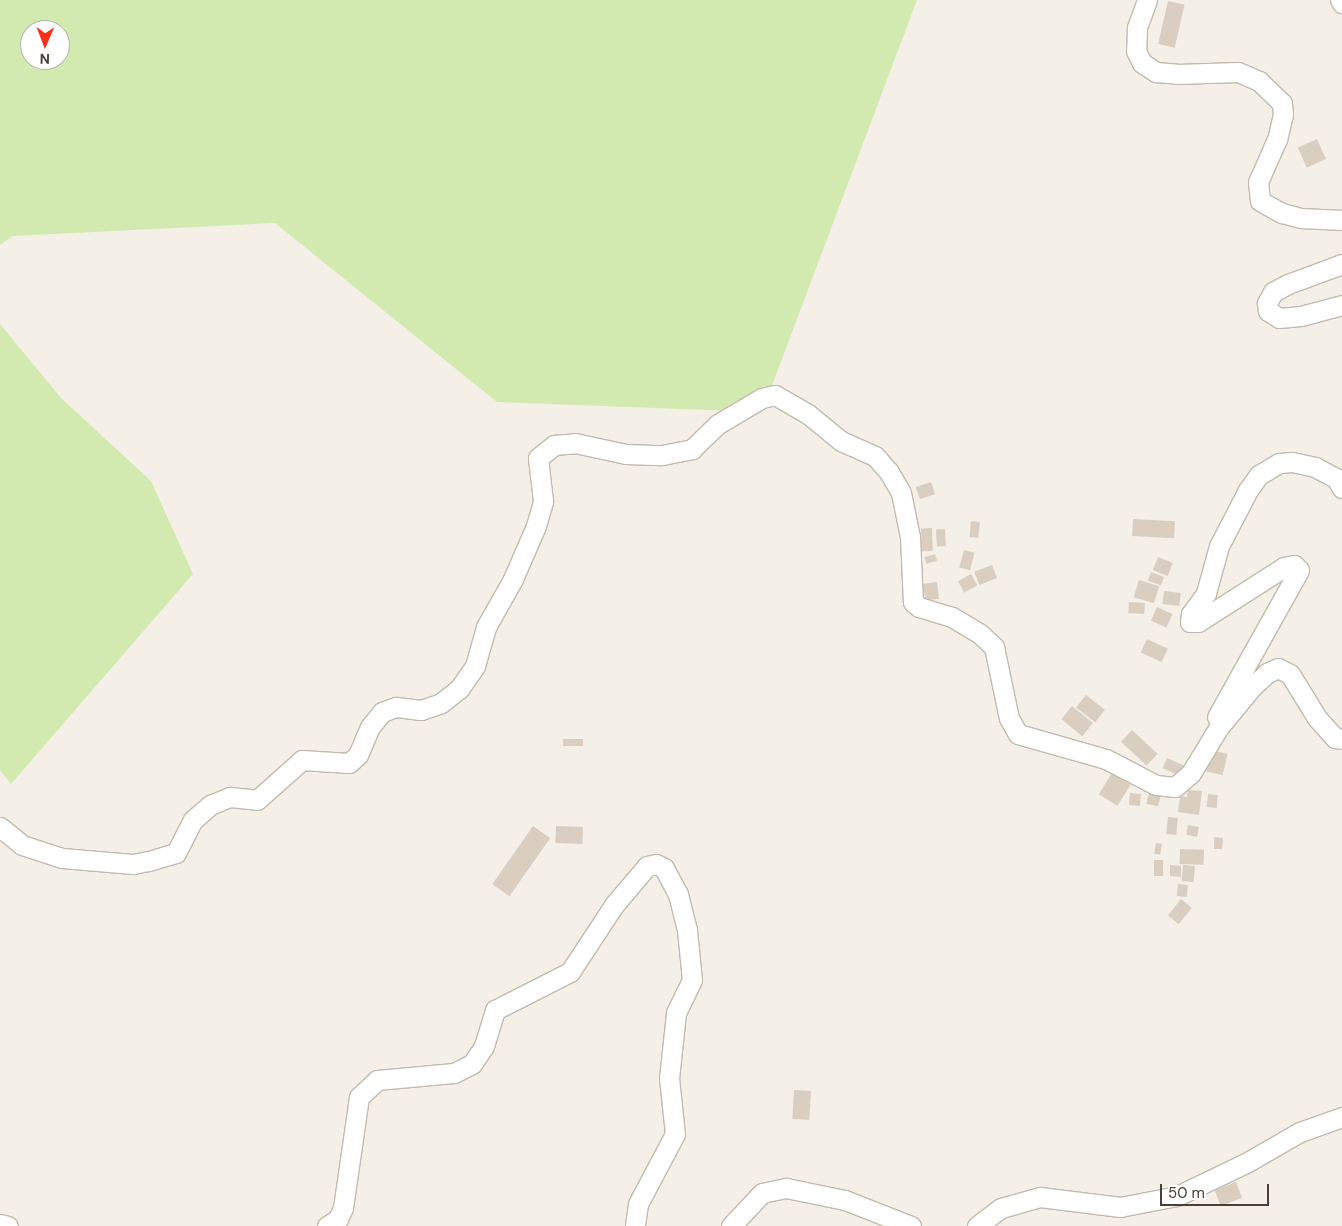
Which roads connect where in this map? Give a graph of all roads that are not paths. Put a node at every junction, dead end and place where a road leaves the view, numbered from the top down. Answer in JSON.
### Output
{"nodes":[{"id":1,"x":1147,"y":0,"type":"edge"},
{"id":2,"x":1342,"y":220,"type":"edge"},
{"id":3,"x":1342,"y":264,"type":"edge"},
{"id":4,"x":1342,"y":305,"type":"edge"},
{"id":5,"x":1342,"y":488,"type":"edge"},
{"id":6,"x":1219,"y":727,"type":"junction"},
{"id":7,"x":1342,"y":739,"type":"edge"},
{"id":8,"x":0,"y":827,"type":"edge"},
{"id":9,"x":1342,"y":1117,"type":"edge"},
{"id":10,"x":0,"y":1224,"type":"edge"},
{"id":11,"x":8,"y":1226,"type":"edge"},
{"id":12,"x":327,"y":1226,"type":"edge"},
{"id":13,"x":635,"y":1226,"type":"edge"},
{"id":14,"x":731,"y":1226,"type":"edge"},
{"id":15,"x":911,"y":1226,"type":"edge"},
{"id":16,"x":977,"y":1226,"type":"edge"}],
"edges":[{"from":1,"to":2,"type":"street"},
{"from":3,"to":4,"type":"street"},
{"from":5,"to":6,"type":"street"},
{"from":6,"to":7,"type":"street"},
{"from":6,"to":8,"type":"street"},
{"from":9,"to":16,"type":"street"},
{"from":10,"to":11,"type":"street"},
{"from":12,"to":13,"type":"street"},
{"from":14,"to":15,"type":"street"}]}
